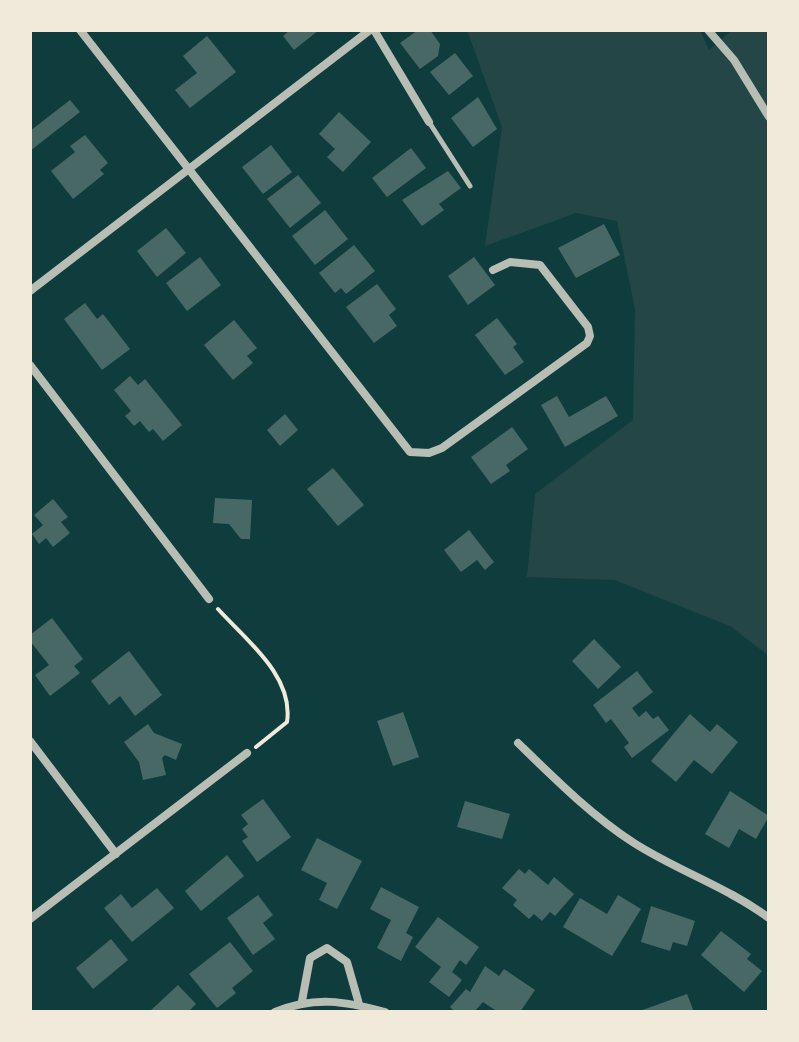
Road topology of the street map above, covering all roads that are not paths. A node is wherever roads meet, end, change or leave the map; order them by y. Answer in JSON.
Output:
{"nodes":[{"id":1,"x":80,"y":30,"type":"edge"},
{"id":2,"x":372,"y":30,"type":"edge"},
{"id":3,"x":708,"y":30,"type":"edge"},
{"id":4,"x":769,"y":117,"type":"edge"},
{"id":5,"x":429,"y":122,"type":"joint"},
{"id":6,"x":189,"y":170,"type":"junction"},
{"id":7,"x":470,"y":186,"type":"dead end"},
{"id":8,"x":493,"y":270,"type":"dead end"},
{"id":9,"x":30,"y":291,"type":"edge"},
{"id":10,"x":30,"y":365,"type":"edge"},
{"id":11,"x":209,"y":599,"type":"road end"},
{"id":12,"x":30,"y":741,"type":"edge"},
{"id":13,"x":518,"y":743,"type":"dead end"},
{"id":14,"x":247,"y":753,"type":"road end"},
{"id":15,"x":116,"y":854,"type":"junction"},
{"id":16,"x":769,"y":918,"type":"edge"},
{"id":17,"x":30,"y":919,"type":"edge"},
{"id":18,"x":302,"y":1001,"type":"junction"},
{"id":19,"x":359,"y":1004,"type":"junction"},
{"id":20,"x":275,"y":1012,"type":"edge"},
{"id":21,"x":385,"y":1012,"type":"edge"}],
"edges":[{"from":1,"to":6,"type":"street"},
{"from":2,"to":5,"type":"street"},
{"from":2,"to":6,"type":"street"},
{"from":3,"to":4,"type":"street"},
{"from":5,"to":7,"type":"lane"},
{"from":6,"to":8,"type":"street"},
{"from":6,"to":9,"type":"street"},
{"from":10,"to":11,"type":"street"},
{"from":12,"to":15,"type":"street"},
{"from":13,"to":16,"type":"street"},
{"from":14,"to":15,"type":"street"},
{"from":15,"to":17,"type":"street"},
{"from":18,"to":19,"type":"street"},
{"from":18,"to":19,"type":"street"},
{"from":18,"to":20,"type":"street"},
{"from":19,"to":21,"type":"street"}]}
